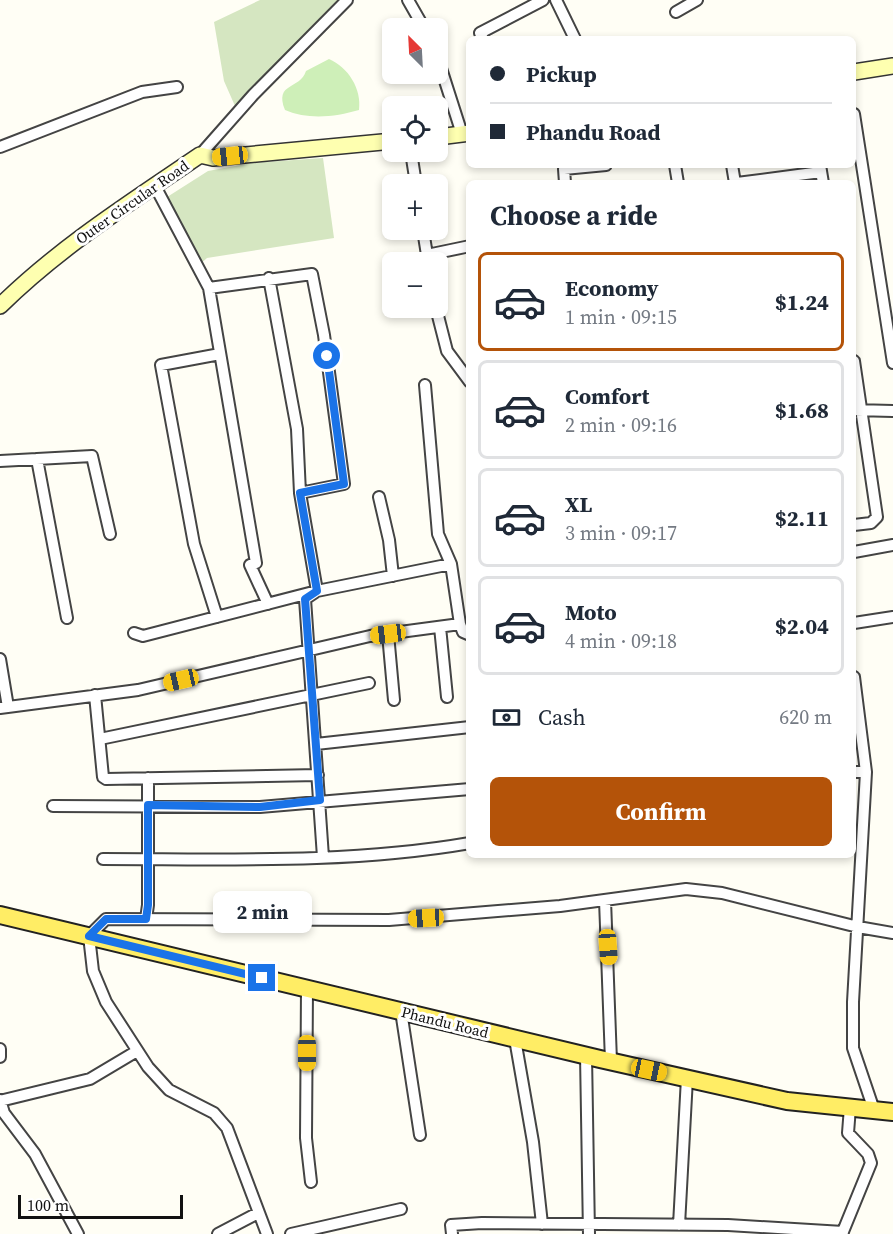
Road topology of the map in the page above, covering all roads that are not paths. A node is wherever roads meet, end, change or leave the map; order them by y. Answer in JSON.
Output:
{"nodes":[{"id":1,"x":347,"y":0,"type":"edge"},
{"id":2,"x":408,"y":0,"type":"edge"},
{"id":3,"x":543,"y":0,"type":"edge"},
{"id":4,"x":555,"y":0,"type":"edge"},
{"id":5,"x":697,"y":0,"type":"edge"},
{"id":6,"x":676,"y":12,"type":"dead end"},
{"id":7,"x":418,"y":18,"type":"edge"},
{"id":8,"x":482,"y":36,"type":"edge"},
{"id":9,"x":573,"y":36,"type":"edge"},
{"id":10,"x":893,"y":66,"type":"edge"},
{"id":11,"x":856,"y":72,"type":"edge"},
{"id":12,"x":447,"y":84,"type":"edge"},
{"id":13,"x":177,"y":87,"type":"dead end"},
{"id":14,"x":856,"y":127,"type":"edge"},
{"id":15,"x":466,"y":134,"type":"edge"},
{"id":16,"x":448,"y":136,"type":"edge"},
{"id":17,"x":382,"y":142,"type":"edge"},
{"id":18,"x":0,"y":147,"type":"edge"},
{"id":19,"x":200,"y":155,"type":"junction"},
{"id":20,"x":574,"y":168,"type":"edge"},
{"id":21,"x":822,"y":173,"type":"edge"},
{"id":22,"x":565,"y":180,"type":"edge"},
{"id":23,"x":762,"y":180,"type":"edge"},
{"id":24,"x":155,"y":186,"type":"junction"},
{"id":25,"x":466,"y":247,"type":"edge"},
{"id":26,"x":448,"y":253,"type":"edge"},
{"id":27,"x":269,"y":278,"type":"junction"},
{"id":28,"x":209,"y":288,"type":"junction"},
{"id":29,"x":0,"y":306,"type":"edge"},
{"id":30,"x":439,"y":318,"type":"edge"},
{"id":31,"x":220,"y":354,"type":"junction"},
{"id":32,"x":893,"y":363,"type":"edge"},
{"id":33,"x":466,"y":377,"type":"edge"},
{"id":34,"x":425,"y":385,"type":"dead end"},
{"id":35,"x":856,"y":386,"type":"edge"},
{"id":36,"x":858,"y":410,"type":"edge"},
{"id":37,"x":893,"y":411,"type":"edge"},
{"id":38,"x":1,"y":459,"type":"edge"},
{"id":39,"x":37,"y":459,"type":"junction"},
{"id":40,"x":300,"y":493,"type":"junction"},
{"id":41,"x":379,"y":497,"type":"dead end"},
{"id":42,"x":856,"y":525,"type":"edge"},
{"id":43,"x":110,"y":534,"type":"dead end"},
{"id":44,"x":893,"y":545,"type":"edge"},
{"id":45,"x":856,"y":552,"type":"edge"},
{"id":46,"x":451,"y":564,"type":"junction"},
{"id":47,"x":393,"y":576,"type":"junction"},
{"id":48,"x":317,"y":591,"type":"junction"},
{"id":49,"x":268,"y":604,"type":"junction"},
{"id":50,"x":217,"y":617,"type":"junction"},
{"id":51,"x":893,"y":617,"type":"edge"},
{"id":52,"x":68,"y":618,"type":"dead end"},
{"id":53,"x":856,"y":623,"type":"edge"},
{"id":54,"x":460,"y":624,"type":"junction"},
{"id":55,"x":440,"y":627,"type":"junction"},
{"id":56,"x":134,"y":633,"type":"dead end"},
{"id":57,"x":466,"y":633,"type":"edge"},
{"id":58,"x":388,"y":634,"type":"junction"},
{"id":59,"x":309,"y":649,"type":"junction"},
{"id":60,"x":0,"y":658,"type":"edge"},
{"id":61,"x":369,"y":683,"type":"dead end"},
{"id":62,"x":856,"y":692,"type":"edge"},
{"id":63,"x":95,"y":695,"type":"junction"},
{"id":64,"x":313,"y":695,"type":"junction"},
{"id":65,"x":447,"y":697,"type":"dead end"},
{"id":66,"x":394,"y":700,"type":"dead end"},
{"id":67,"x":4,"y":707,"type":"edge"},
{"id":68,"x":466,"y":727,"type":"edge"},
{"id":69,"x":100,"y":739,"type":"junction"},
{"id":70,"x":316,"y":744,"type":"junction"},
{"id":71,"x":856,"y":772,"type":"edge"},
{"id":72,"x":866,"y":772,"type":"junction"},
{"id":73,"x":318,"y":775,"type":"junction"},
{"id":74,"x":148,"y":778,"type":"junction"},
{"id":75,"x":466,"y":789,"type":"edge"},
{"id":76,"x":320,"y":800,"type":"junction"},
{"id":77,"x":148,"y":805,"type":"junction"},
{"id":78,"x":53,"y":806,"type":"dead end"},
{"id":79,"x":856,"y":818,"type":"edge"},
{"id":80,"x":866,"y":819,"type":"junction"},
{"id":81,"x":466,"y":844,"type":"edge"},
{"id":82,"x":323,"y":857,"type":"junction"},
{"id":83,"x":103,"y":859,"type":"dead end"},
{"id":84,"x":148,"y":859,"type":"junction"},
{"id":85,"x":605,"y":900,"type":"junction"},
{"id":86,"x":0,"y":915,"type":"edge"},
{"id":87,"x":146,"y":919,"type":"junction"},
{"id":88,"x":858,"y":927,"type":"junction"},
{"id":89,"x":893,"y":933,"type":"edge"},
{"id":90,"x":89,"y":936,"type":"junction"},
{"id":91,"x":307,"y":988,"type":"junction"},
{"id":92,"x":401,"y":1011,"type":"junction"},
{"id":93,"x":515,"y":1038,"type":"junction"},
{"id":94,"x":0,"y":1049,"type":"edge"},
{"id":95,"x":137,"y":1050,"type":"junction"},
{"id":96,"x":586,"y":1055,"type":"junction"},
{"id":97,"x":0,"y":1057,"type":"edge"},
{"id":98,"x":611,"y":1061,"type":"junction"},
{"id":99,"x":687,"y":1078,"type":"junction"},
{"id":100,"x":0,"y":1100,"type":"edge"},
{"id":101,"x":850,"y":1107,"type":"junction"},
{"id":102,"x":874,"y":1110,"type":"junction"},
{"id":103,"x":893,"y":1112,"type":"edge"},
{"id":104,"x":2,"y":1115,"type":"edge"},
{"id":105,"x":420,"y":1135,"type":"dead end"},
{"id":106,"x":311,"y":1182,"type":"dead end"},
{"id":107,"x":401,"y":1209,"type":"dead end"},
{"id":108,"x":258,"y":1213,"type":"junction"},
{"id":109,"x":542,"y":1224,"type":"junction"},
{"id":110,"x":679,"y":1225,"type":"junction"},
{"id":111,"x":589,"y":1229,"type":"edge"},
{"id":112,"x":843,"y":1233,"type":"edge"},
{"id":113,"x":78,"y":1234,"type":"edge"},
{"id":114,"x":218,"y":1234,"type":"edge"},
{"id":115,"x":267,"y":1234,"type":"edge"},
{"id":116,"x":291,"y":1234,"type":"edge"},
{"id":117,"x":452,"y":1234,"type":"edge"}],
"edges":[{"from":1,"to":19,"type":"street"},
{"from":2,"to":7,"type":"street"},
{"from":3,"to":8,"type":"street"},
{"from":4,"to":9,"type":"street"},
{"from":5,"to":6,"type":"street"},
{"from":10,"to":11,"type":"main road"},
{"from":12,"to":15,"type":"street"},
{"from":13,"to":18,"type":"street"},
{"from":14,"to":32,"type":"street"},
{"from":15,"to":16,"type":"main road"},
{"from":17,"to":19,"type":"main road","name":"Outer Circular Road"},
{"from":19,"to":24,"type":"main road","name":"Outer Circular Road"},
{"from":20,"to":22,"type":"street"},
{"from":21,"to":23,"type":"street"},
{"from":24,"to":28,"type":"street"},
{"from":24,"to":29,"type":"main road","name":"Outer Circular Road"},
{"from":25,"to":26,"type":"street"},
{"from":27,"to":28,"type":"street"},
{"from":27,"to":40,"type":"street"},
{"from":27,"to":40,"type":"street"},
{"from":28,"to":31,"type":"street"},
{"from":30,"to":33,"type":"street"},
{"from":31,"to":49,"type":"street"},
{"from":31,"to":50,"type":"street"},
{"from":34,"to":46,"type":"street"},
{"from":35,"to":36,"type":"street"},
{"from":36,"to":37,"type":"street"},
{"from":36,"to":42,"type":"street"},
{"from":38,"to":39,"type":"street"},
{"from":39,"to":43,"type":"street"},
{"from":39,"to":52,"type":"street"},
{"from":40,"to":48,"type":"street"},
{"from":41,"to":47,"type":"street"},
{"from":44,"to":45,"type":"street"},
{"from":46,"to":47,"type":"street"},
{"from":46,"to":54,"type":"street"},
{"from":47,"to":48,"type":"street"},
{"from":48,"to":49,"type":"street"},
{"from":48,"to":59,"type":"street"},
{"from":49,"to":50,"type":"street"},
{"from":50,"to":56,"type":"street"},
{"from":51,"to":53,"type":"street"},
{"from":54,"to":55,"type":"street"},
{"from":54,"to":57,"type":"street"},
{"from":55,"to":58,"type":"street"},
{"from":55,"to":65,"type":"street"},
{"from":58,"to":59,"type":"street"},
{"from":58,"to":66,"type":"street"},
{"from":59,"to":63,"type":"street"},
{"from":59,"to":64,"type":"street"},
{"from":60,"to":67,"type":"street"},
{"from":61,"to":64,"type":"street"},
{"from":62,"to":72,"type":"street"},
{"from":63,"to":67,"type":"street"},
{"from":63,"to":69,"type":"street"},
{"from":64,"to":69,"type":"street"},
{"from":64,"to":70,"type":"street"},
{"from":68,"to":70,"type":"street"},
{"from":69,"to":74,"type":"street"},
{"from":70,"to":73,"type":"street"},
{"from":71,"to":72,"type":"street"},
{"from":72,"to":80,"type":"street"},
{"from":73,"to":74,"type":"street"},
{"from":73,"to":76,"type":"street"},
{"from":74,"to":77,"type":"street"},
{"from":75,"to":76,"type":"street"},
{"from":76,"to":77,"type":"street"},
{"from":76,"to":82,"type":"street"},
{"from":77,"to":78,"type":"street"},
{"from":77,"to":84,"type":"street"},
{"from":79,"to":80,"type":"street"},
{"from":80,"to":88,"type":"street"},
{"from":81,"to":82,"type":"street"},
{"from":82,"to":84,"type":"street"},
{"from":83,"to":84,"type":"street"},
{"from":84,"to":87,"type":"street"},
{"from":85,"to":87,"type":"street"},
{"from":85,"to":88,"type":"street"},
{"from":85,"to":98,"type":"street"},
{"from":86,"to":90,"type":"main road","name":"Phandu Road"},
{"from":87,"to":90,"type":"street"},
{"from":88,"to":89,"type":"street"},
{"from":88,"to":102,"type":"street"},
{"from":90,"to":91,"type":"main road","name":"Phandu Road"},
{"from":90,"to":95,"type":"street"},
{"from":91,"to":92,"type":"main road","name":"Phandu Road"},
{"from":91,"to":106,"type":"street"},
{"from":92,"to":93,"type":"main road","name":"Phandu Road"},
{"from":92,"to":105,"type":"street"},
{"from":93,"to":96,"type":"main road","name":"Phandu Road"},
{"from":93,"to":109,"type":"street"},
{"from":94,"to":97,"type":"street"},
{"from":95,"to":100,"type":"street"},
{"from":95,"to":108,"type":"street"},
{"from":96,"to":98,"type":"main road","name":"Phandu Road"},
{"from":96,"to":111,"type":"street"},
{"from":98,"to":99,"type":"main road","name":"Phandu Road"},
{"from":99,"to":101,"type":"main road","name":"Phandu Road"},
{"from":99,"to":110,"type":"street"},
{"from":100,"to":104,"type":"street"},
{"from":101,"to":102,"type":"main road","name":"Phandu Road"},
{"from":101,"to":112,"type":"street"},
{"from":102,"to":103,"type":"main road","name":"Phandu Road"},
{"from":104,"to":113,"type":"street"},
{"from":107,"to":116,"type":"street"},
{"from":108,"to":114,"type":"street"},
{"from":108,"to":115,"type":"street"},
{"from":109,"to":111,"type":"street"},
{"from":109,"to":117,"type":"street"},
{"from":110,"to":111,"type":"street"},
{"from":110,"to":112,"type":"street"}]}
